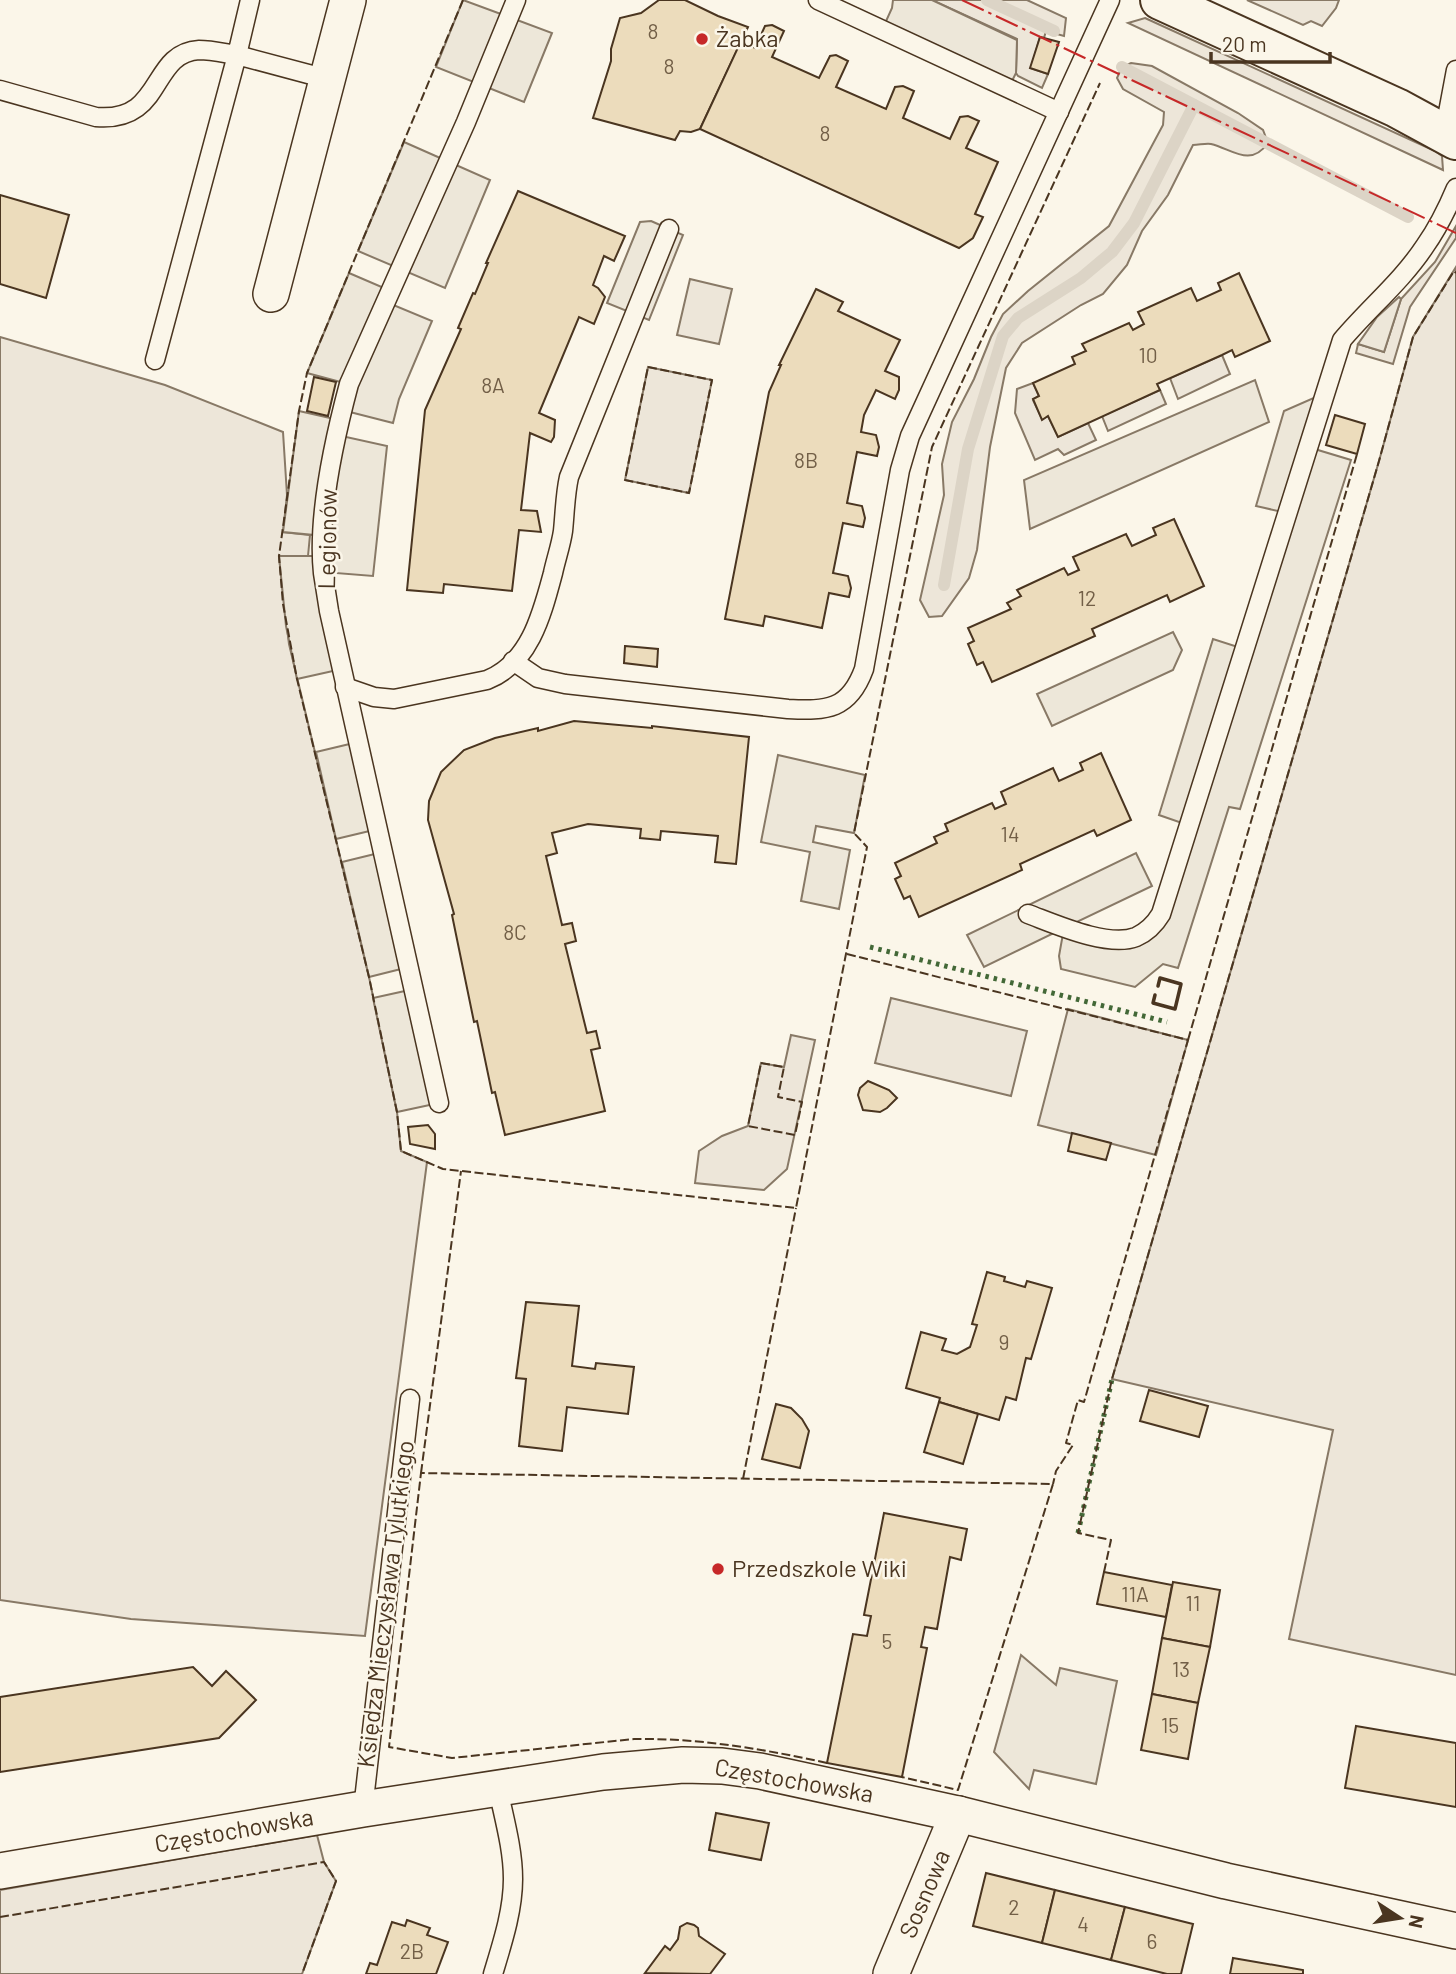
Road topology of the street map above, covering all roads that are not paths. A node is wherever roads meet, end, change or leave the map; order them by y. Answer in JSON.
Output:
{"nodes":[{"id":1,"x":250,"y":0,"type":"edge"},
{"id":2,"x":348,"y":0,"type":"edge"},
{"id":3,"x":516,"y":0,"type":"edge"},
{"id":4,"x":818,"y":0,"type":"edge"},
{"id":5,"x":1110,"y":0,"type":"edge"},
{"id":6,"x":1160,"y":0,"type":"edge"},
{"id":7,"x":237,"y":55,"type":"junction"},
{"id":8,"x":1456,"y":70,"type":"edge"},
{"id":9,"x":327,"y":79,"type":"junction"},
{"id":10,"x":0,"y":90,"type":"edge"},
{"id":11,"x":1059,"y":113,"type":"junction"},
{"id":12,"x":1451,"y":130,"type":"edge"},
{"id":13,"x":1456,"y":188,"type":"edge"},
{"id":14,"x":669,"y":229,"type":"dead end"},
{"id":15,"x":271,"y":295,"type":"dead end"},
{"id":16,"x":155,"y":360,"type":"dead end"},
{"id":17,"x":513,"y":661,"type":"junction"},
{"id":18,"x":345,"y":687,"type":"junction"},
{"id":19,"x":1028,"y":915,"type":"dead end"},
{"id":20,"x":439,"y":1103,"type":"dead end"},
{"id":21,"x":410,"y":1399,"type":"dead end"},
{"id":22,"x":498,"y":1789,"type":"junction"},
{"id":23,"x":363,"y":1809,"type":"junction"},
{"id":24,"x":958,"y":1814,"type":"junction"},
{"id":25,"x":0,"y":1871,"type":"edge"},
{"id":26,"x":1456,"y":1931,"type":"edge"},
{"id":27,"x":493,"y":1974,"type":"edge"},
{"id":28,"x":891,"y":1974,"type":"edge"}],
"edges":[{"from":1,"to":7,"type":"lane"},
{"from":2,"to":9,"type":"street"},
{"from":3,"to":18,"type":"lane","name":"Legionów"},
{"from":4,"to":11,"type":"lane"},
{"from":5,"to":11,"type":"lane"},
{"from":6,"to":12,"type":"street"},
{"from":7,"to":9,"type":"lane"},
{"from":7,"to":10,"type":"lane"},
{"from":7,"to":16,"type":"lane"},
{"from":8,"to":12,"type":"lane"},
{"from":9,"to":15,"type":"street"},
{"from":11,"to":17,"type":"lane"},
{"from":13,"to":19,"type":"lane"},
{"from":14,"to":17,"type":"lane"},
{"from":17,"to":18,"type":"lane"},
{"from":18,"to":20,"type":"lane","name":"Legionów"},
{"from":21,"to":23,"type":"lane","name":"Księdza Mieczysława Tylutkiego"},
{"from":22,"to":23,"type":"street","name":"Częstochowska"},
{"from":22,"to":24,"type":"street","name":"Częstochowska"},
{"from":22,"to":27,"type":"lane"},
{"from":23,"to":25,"type":"street","name":"Częstochowska"},
{"from":24,"to":26,"type":"street","name":"Częstochowska"},
{"from":24,"to":28,"type":"street","name":"Sosnowa"}]}
